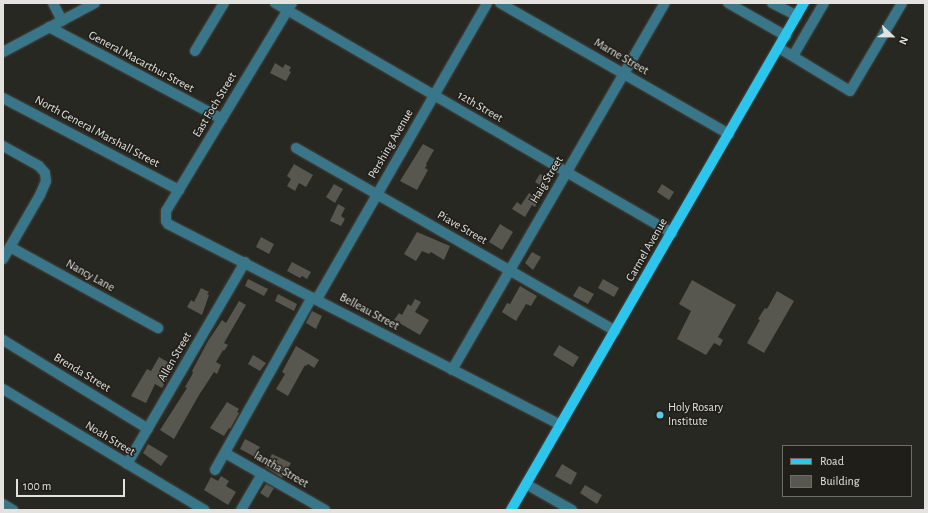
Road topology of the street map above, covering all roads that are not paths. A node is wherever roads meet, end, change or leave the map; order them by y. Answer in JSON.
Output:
{"nodes":[{"id":1,"x":53,"y":3,"type":"edge"},
{"id":2,"x":95,"y":3,"type":"edge"},
{"id":3,"x":224,"y":3,"type":"edge"},
{"id":4,"x":275,"y":3,"type":"edge"},
{"id":5,"x":487,"y":3,"type":"edge"},
{"id":6,"x":500,"y":3,"type":"edge"},
{"id":7,"x":665,"y":3,"type":"edge"},
{"id":8,"x":728,"y":3,"type":"edge"},
{"id":9,"x":772,"y":3,"type":"edge"},
{"id":10,"x":804,"y":3,"type":"edge"},
{"id":11,"x":824,"y":3,"type":"edge"},
{"id":12,"x":902,"y":3,"type":"edge"},
{"id":13,"x":289,"y":7,"type":"edge"},
{"id":14,"x":796,"y":16,"type":"junction"},
{"id":15,"x":62,"y":21,"type":"junction"},
{"id":16,"x":49,"y":28,"type":"junction"},
{"id":17,"x":786,"y":36,"type":"junction"},
{"id":18,"x":779,"y":48,"type":"junction"},
{"id":19,"x":195,"y":51,"type":"dead end"},
{"id":20,"x":3,"y":52,"type":"edge"},
{"id":21,"x":793,"y":56,"type":"junction"},
{"id":22,"x":624,"y":74,"type":"junction"},
{"id":23,"x":434,"y":95,"type":"junction"},
{"id":24,"x":3,"y":98,"type":"edge"},
{"id":25,"x":222,"y":119,"type":"junction"},
{"id":26,"x":728,"y":134,"type":"junction"},
{"id":27,"x":3,"y":146,"type":"edge"},
{"id":28,"x":296,"y":148,"type":"dead end"},
{"id":29,"x":567,"y":172,"type":"junction"},
{"id":30,"x":179,"y":190,"type":"junction"},
{"id":31,"x":377,"y":195,"type":"junction"},
{"id":32,"x":166,"y":221,"type":"joint"},
{"id":33,"x":672,"y":233,"type":"junction"},
{"id":34,"x":10,"y":247,"type":"junction"},
{"id":35,"x":3,"y":259,"type":"edge"},
{"id":36,"x":245,"y":262,"type":"junction"},
{"id":37,"x":509,"y":270,"type":"junction"},
{"id":38,"x":315,"y":298,"type":"junction"},
{"id":39,"x":158,"y":328,"type":"dead end"},
{"id":40,"x":614,"y":331,"type":"junction"},
{"id":41,"x":3,"y":340,"type":"edge"},
{"id":42,"x":452,"y":370,"type":"junction"},
{"id":43,"x":3,"y":389,"type":"edge"},
{"id":44,"x":560,"y":425,"type":"junction"},
{"id":45,"x":148,"y":428,"type":"junction"},
{"id":46,"x":225,"y":453,"type":"junction"},
{"id":47,"x":127,"y":464,"type":"junction"},
{"id":48,"x":215,"y":470,"type":"dead end"},
{"id":49,"x":262,"y":474,"type":"junction"},
{"id":50,"x":526,"y":484,"type":"junction"},
{"id":51,"x":3,"y":504,"type":"edge"},
{"id":52,"x":14,"y":510,"type":"edge"},
{"id":53,"x":204,"y":510,"type":"edge"},
{"id":54,"x":241,"y":510,"type":"edge"},
{"id":55,"x":325,"y":510,"type":"edge"},
{"id":56,"x":511,"y":510,"type":"edge"},
{"id":57,"x":572,"y":510,"type":"edge"}],
"edges":[{"from":1,"to":15,"type":"street"},
{"from":2,"to":15,"type":"street"},
{"from":3,"to":19,"type":"street"},
{"from":4,"to":13,"type":"street","name":"12th Street"},
{"from":5,"to":23,"type":"street","name":"Pershing Avenue"},
{"from":6,"to":22,"type":"street","name":"Marne Street"},
{"from":7,"to":22,"type":"street","name":"Haig Street"},
{"from":8,"to":17,"type":"street"},
{"from":9,"to":14,"type":"street"},
{"from":10,"to":14,"type":"main road","name":"Carmel Avenue"},
{"from":11,"to":21,"type":"street"},
{"from":12,"to":21,"type":"street"},
{"from":13,"to":23,"type":"street","name":"12th Street"},
{"from":13,"to":25,"type":"street","name":"East Foch Street"},
{"from":14,"to":17,"type":"main road","name":"Carmel Avenue"},
{"from":15,"to":16,"type":"street"},
{"from":16,"to":20,"type":"street"},
{"from":16,"to":25,"type":"street","name":"General Macarthur Street"},
{"from":17,"to":18,"type":"main road","name":"Carmel Avenue"},
{"from":18,"to":21,"type":"street"},
{"from":18,"to":26,"type":"main road","name":"Carmel Avenue"},
{"from":22,"to":26,"type":"street","name":"Marne Street"},
{"from":22,"to":29,"type":"street","name":"Haig Street"},
{"from":23,"to":29,"type":"street","name":"12th Street"},
{"from":23,"to":31,"type":"street","name":"Pershing Avenue"},
{"from":24,"to":30,"type":"street","name":"North General Marshall Street"},
{"from":25,"to":30,"type":"street","name":"East Foch Street"},
{"from":26,"to":33,"type":"main road","name":"Carmel Avenue"},
{"from":27,"to":34,"type":"street"},
{"from":28,"to":31,"type":"street","name":"Piave Street"},
{"from":29,"to":33,"type":"street","name":"12th Street"},
{"from":29,"to":37,"type":"street","name":"Haig Street"},
{"from":30,"to":32,"type":"street","name":"East Foch Street"},
{"from":31,"to":37,"type":"street","name":"Piave Street"},
{"from":31,"to":38,"type":"street","name":"Pershing Avenue"},
{"from":32,"to":36,"type":"street","name":"Belleau Street"},
{"from":33,"to":40,"type":"main road","name":"Carmel Avenue"},
{"from":34,"to":35,"type":"street"},
{"from":34,"to":39,"type":"street","name":"Nancy Lane"},
{"from":36,"to":38,"type":"street","name":"Belleau Street"},
{"from":36,"to":45,"type":"street","name":"Allen Street"},
{"from":37,"to":40,"type":"street","name":"Piave Street"},
{"from":37,"to":42,"type":"street","name":"Haig Street"},
{"from":38,"to":42,"type":"street","name":"Belleau Street"},
{"from":38,"to":46,"type":"street","name":"Pershing Avenue"},
{"from":40,"to":44,"type":"main road","name":"Carmel Avenue"},
{"from":41,"to":45,"type":"street","name":"Brenda Street"},
{"from":42,"to":44,"type":"street","name":"Belleau Street"},
{"from":43,"to":47,"type":"street","name":"Noah Street"},
{"from":44,"to":50,"type":"main road","name":"Carmel Avenue"},
{"from":45,"to":47,"type":"street","name":"Allen Street"},
{"from":46,"to":48,"type":"street","name":"Pershing Avenue"},
{"from":46,"to":49,"type":"street","name":"Iantha Street"},
{"from":47,"to":53,"type":"street","name":"Noah Street"},
{"from":49,"to":54,"type":"street"},
{"from":49,"to":55,"type":"street","name":"Iantha Street"},
{"from":50,"to":56,"type":"main road","name":"Carmel Avenue"},
{"from":50,"to":57,"type":"street"},
{"from":51,"to":52,"type":"street"}]}
